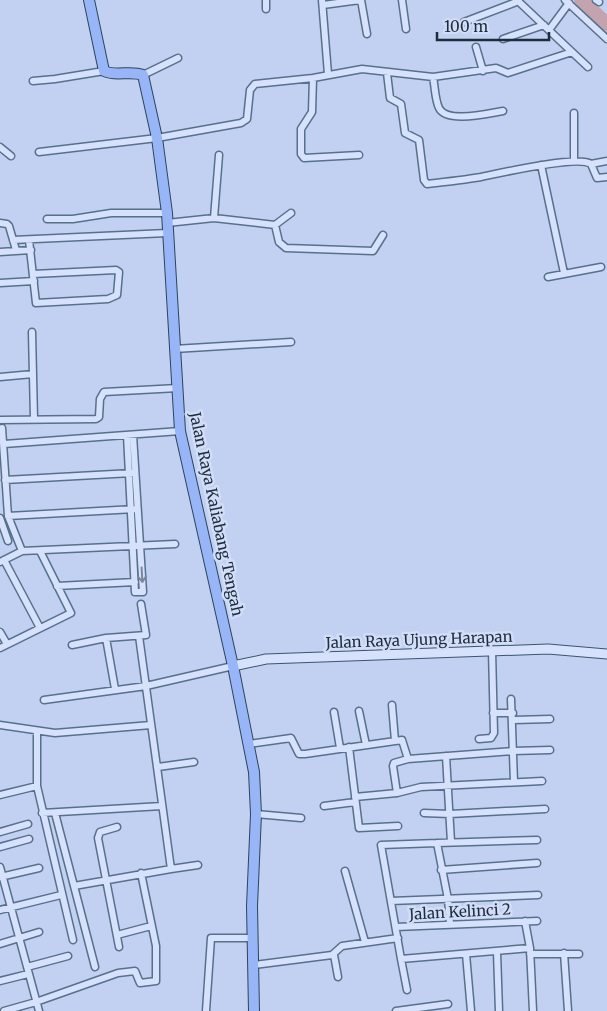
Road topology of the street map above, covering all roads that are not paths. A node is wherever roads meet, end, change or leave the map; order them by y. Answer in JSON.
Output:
{"nodes":[{"id":1,"x":89,"y":0,"type":"edge"},
{"id":2,"x":266,"y":0,"type":"edge"},
{"id":3,"x":361,"y":0,"type":"edge"},
{"id":4,"x":402,"y":0,"type":"edge"},
{"id":5,"x":518,"y":0,"type":"edge"},
{"id":6,"x":567,"y":2,"type":"edge"},
{"id":7,"x":322,"y":3,"type":"edge"},
{"id":8,"x":266,"y":9,"type":"dead end"},
{"id":9,"x":464,"y":22,"type":"dead end"},
{"id":10,"x":546,"y":27,"type":"junction"},
{"id":11,"x":406,"y":29,"type":"dead end"},
{"id":12,"x":367,"y":34,"type":"dead end"},
{"id":13,"x":503,"y":39,"type":"dead end"},
{"id":14,"x":607,"y":39,"type":"edge"},
{"id":15,"x":476,"y":47,"type":"dead end"},
{"id":16,"x":572,"y":52,"type":"junction"},
{"id":17,"x":178,"y":58,"type":"dead end"},
{"id":18,"x":588,"y":67,"type":"dead end"},
{"id":19,"x":104,"y":71,"type":"junction"},
{"id":20,"x":483,"y":71,"type":"junction"},
{"id":21,"x":386,"y":73,"type":"junction"},
{"id":22,"x":328,"y":74,"type":"junction"},
{"id":23,"x":143,"y":75,"type":"junction"},
{"id":24,"x":433,"y":77,"type":"junction"},
{"id":25,"x":313,"y":78,"type":"junction"},
{"id":26,"x":32,"y":81,"type":"dead end"},
{"id":27,"x":503,"y":111,"type":"dead end"},
{"id":28,"x":574,"y":113,"type":"dead end"},
{"id":29,"x":157,"y":138,"type":"junction"},
{"id":30,"x":0,"y":147,"type":"edge"},
{"id":31,"x":39,"y":152,"type":"dead end"},
{"id":32,"x":219,"y":155,"type":"dead end"},
{"id":33,"x":359,"y":155,"type":"dead end"},
{"id":34,"x":11,"y":156,"type":"dead end"},
{"id":35,"x":574,"y":161,"type":"junction"},
{"id":36,"x":607,"y":161,"type":"edge"},
{"id":37,"x":591,"y":164,"type":"junction"},
{"id":38,"x":541,"y":165,"type":"junction"},
{"id":39,"x":607,"y":177,"type":"edge"},
{"id":40,"x":291,"y":213,"type":"dead end"},
{"id":41,"x":214,"y":218,"type":"junction"},
{"id":42,"x":48,"y":219,"type":"dead end"},
{"id":43,"x":0,"y":223,"type":"edge"},
{"id":44,"x":167,"y":223,"type":"junction"},
{"id":45,"x":275,"y":225,"type":"junction"},
{"id":46,"x":383,"y":235,"type":"dead end"},
{"id":47,"x":13,"y":240,"type":"junction"},
{"id":48,"x":29,"y":240,"type":"junction"},
{"id":49,"x":16,"y":250,"type":"junction"},
{"id":50,"x":31,"y":250,"type":"junction"},
{"id":51,"x":0,"y":252,"type":"edge"},
{"id":52,"x":601,"y":267,"type":"dead end"},
{"id":53,"x":564,"y":273,"type":"junction"},
{"id":54,"x":34,"y":274,"type":"junction"},
{"id":55,"x":548,"y":277,"type":"dead end"},
{"id":56,"x":34,"y":282,"type":"junction"},
{"id":57,"x":0,"y":283,"type":"edge"},
{"id":58,"x":32,"y":332,"type":"dead end"},
{"id":59,"x":291,"y":342,"type":"dead end"},
{"id":60,"x":174,"y":349,"type":"junction"},
{"id":61,"x":33,"y":374,"type":"junction"},
{"id":62,"x":0,"y":376,"type":"edge"},
{"id":63,"x":178,"y":388,"type":"junction"},
{"id":64,"x":34,"y":419,"type":"junction"},
{"id":65,"x":0,"y":420,"type":"edge"},
{"id":66,"x":2,"y":428,"type":"dead end"},
{"id":67,"x":180,"y":431,"type":"junction"},
{"id":68,"x":130,"y":435,"type":"junction"},
{"id":69,"x":4,"y":444,"type":"junction"},
{"id":70,"x":133,"y":473,"type":"junction"},
{"id":71,"x":6,"y":480,"type":"junction"},
{"id":72,"x":136,"y":509,"type":"junction"},
{"id":73,"x":8,"y":516,"type":"junction"},
{"id":74,"x":0,"y":518,"type":"edge"},
{"id":75,"x":8,"y":542,"type":"dead end"},
{"id":76,"x":175,"y":544,"type":"dead end"},
{"id":77,"x":137,"y":545,"type":"junction"},
{"id":78,"x":40,"y":550,"type":"junction"},
{"id":79,"x":22,"y":552,"type":"junction"},
{"id":80,"x":2,"y":561,"type":"edge"},
{"id":81,"x":135,"y":582,"type":"junction"},
{"id":82,"x":57,"y":586,"type":"junction"},
{"id":83,"x":141,"y":604,"type":"dead end"},
{"id":84,"x":40,"y":628,"type":"junction"},
{"id":85,"x":0,"y":632,"type":"edge"},
{"id":86,"x":139,"y":636,"type":"junction"},
{"id":87,"x":106,"y":638,"type":"junction"},
{"id":88,"x":72,"y":645,"type":"dead end"},
{"id":89,"x":3,"y":646,"type":"edge"},
{"id":90,"x":492,"y":650,"type":"junction"},
{"id":91,"x":607,"y":654,"type":"edge"},
{"id":92,"x":233,"y":666,"type":"junction"},
{"id":93,"x":146,"y":686,"type":"junction"},
{"id":94,"x":115,"y":688,"type":"junction"},
{"id":95,"x":511,"y":699,"type":"dead end"},
{"id":96,"x":44,"y":700,"type":"dead end"},
{"id":97,"x":392,"y":705,"type":"dead end"},
{"id":98,"x":359,"y":711,"type":"dead end"},
{"id":99,"x":334,"y":712,"type":"dead end"},
{"id":100,"x":493,"y":713,"type":"junction"},
{"id":101,"x":513,"y":717,"type":"junction"},
{"id":102,"x":550,"y":719,"type":"dead end"},
{"id":103,"x":151,"y":724,"type":"junction"},
{"id":104,"x":0,"y":725,"type":"edge"},
{"id":105,"x":37,"y":731,"type":"junction"},
{"id":106,"x":479,"y":739,"type":"dead end"},
{"id":107,"x":395,"y":741,"type":"junction"},
{"id":108,"x":249,"y":744,"type":"junction"},
{"id":109,"x":366,"y":745,"type":"junction"},
{"id":110,"x":349,"y":747,"type":"junction"},
{"id":111,"x":340,"y":748,"type":"junction"},
{"id":112,"x":550,"y":750,"type":"dead end"},
{"id":113,"x":513,"y":751,"type":"junction"},
{"id":114,"x":446,"y":756,"type":"junction"},
{"id":115,"x":408,"y":759,"type":"junction"},
{"id":116,"x":194,"y":762,"type":"dead end"},
{"id":117,"x":158,"y":767,"type":"junction"},
{"id":118,"x":542,"y":781,"type":"dead end"},
{"id":119,"x":514,"y":782,"type":"junction"},
{"id":120,"x":37,"y":786,"type":"junction"},
{"id":121,"x":448,"y":787,"type":"junction"},
{"id":122,"x":397,"y":793,"type":"junction"},
{"id":123,"x":0,"y":795,"type":"edge"},
{"id":124,"x":355,"y":800,"type":"junction"},
{"id":125,"x":162,"y":806,"type":"junction"},
{"id":126,"x":324,"y":806,"type":"dead end"},
{"id":127,"x":545,"y":809,"type":"dead end"},
{"id":128,"x":42,"y":813,"type":"junction"},
{"id":129,"x":56,"y":813,"type":"junction"},
{"id":130,"x":424,"y":813,"type":"dead end"},
{"id":131,"x":256,"y":814,"type":"junction"},
{"id":132,"x":450,"y":814,"type":"junction"},
{"id":133,"x":301,"y":818,"type":"dead end"},
{"id":134,"x":28,"y":824,"type":"dead end"},
{"id":135,"x":398,"y":826,"type":"dead end"},
{"id":136,"x":117,"y":827,"type":"dead end"},
{"id":137,"x":0,"y":832,"type":"edge"},
{"id":138,"x":29,"y":839,"type":"dead end"},
{"id":139,"x":537,"y":840,"type":"dead end"},
{"id":140,"x":450,"y":842,"type":"junction"},
{"id":141,"x":437,"y":843,"type":"junction"},
{"id":142,"x":0,"y":847,"type":"edge"},
{"id":143,"x":537,"y":862,"type":"dead end"},
{"id":144,"x":198,"y":865,"type":"dead end"},
{"id":145,"x":0,"y":867,"type":"edge"},
{"id":146,"x":39,"y":868,"type":"dead end"},
{"id":147,"x":171,"y":868,"type":"junction"},
{"id":148,"x":441,"y":870,"type":"junction"},
{"id":149,"x":346,"y":872,"type":"dead end"},
{"id":150,"x":141,"y":873,"type":"junction"},
{"id":151,"x":1,"y":877,"type":"edge"},
{"id":152,"x":106,"y":879,"type":"junction"},
{"id":153,"x":74,"y":886,"type":"junction"},
{"id":154,"x":61,"y":895,"type":"junction"},
{"id":155,"x":538,"y":895,"type":"dead end"},
{"id":156,"x":448,"y":899,"type":"junction"},
{"id":157,"x":391,"y":901,"type":"junction"},
{"id":158,"x":12,"y":907,"type":"junction"},
{"id":159,"x":0,"y":910,"type":"edge"},
{"id":160,"x":525,"y":921,"type":"junction"},
{"id":161,"x":537,"y":921,"type":"dead end"},
{"id":162,"x":450,"y":924,"type":"junction"},
{"id":163,"x":151,"y":926,"type":"junction"},
{"id":164,"x":396,"y":927,"type":"junction"},
{"id":165,"x":39,"y":932,"type":"dead end"},
{"id":166,"x":117,"y":935,"type":"junction"},
{"id":167,"x":253,"y":938,"type":"junction"},
{"id":168,"x":398,"y":938,"type":"junction"},
{"id":169,"x":20,"y":940,"type":"junction"},
{"id":170,"x":73,"y":940,"type":"dead end"},
{"id":171,"x":365,"y":942,"type":"junction"},
{"id":172,"x":0,"y":944,"type":"edge"},
{"id":173,"x":119,"y":947,"type":"dead end"},
{"id":174,"x":530,"y":951,"type":"junction"},
{"id":175,"x":497,"y":952,"type":"junction"},
{"id":176,"x":564,"y":953,"type":"junction"},
{"id":177,"x":466,"y":954,"type":"junction"},
{"id":178,"x":579,"y":954,"type":"dead end"},
{"id":179,"x":334,"y":955,"type":"junction"},
{"id":180,"x":68,"y":956,"type":"dead end"},
{"id":181,"x":402,"y":960,"type":"junction"},
{"id":182,"x":254,"y":965,"type":"junction"},
{"id":183,"x":27,"y":967,"type":"junction"},
{"id":184,"x":95,"y":967,"type":"dead end"},
{"id":185,"x":28,"y":974,"type":"junction"},
{"id":186,"x":338,"y":977,"type":"dead end"},
{"id":187,"x":0,"y":981,"type":"edge"},
{"id":188,"x":407,"y":990,"type":"dead end"},
{"id":189,"x":36,"y":1002,"type":"junction"},
{"id":190,"x":448,"y":1004,"type":"dead end"},
{"id":191,"x":4,"y":1011,"type":"edge"},
{"id":192,"x":39,"y":1011,"type":"edge"},
{"id":193,"x":206,"y":1011,"type":"edge"},
{"id":194,"x":254,"y":1011,"type":"edge"},
{"id":195,"x":396,"y":1011,"type":"edge"},
{"id":196,"x":471,"y":1011,"type":"edge"},
{"id":197,"x":499,"y":1011,"type":"edge"},
{"id":198,"x":533,"y":1011,"type":"edge"},
{"id":199,"x":568,"y":1011,"type":"edge"}],
"edges":[{"from":1,"to":19,"type":"main road"},
{"from":2,"to":8,"type":"street"},
{"from":3,"to":7,"type":"street"},
{"from":3,"to":12,"type":"street"},
{"from":4,"to":11,"type":"street"},
{"from":5,"to":9,"type":"street"},
{"from":5,"to":10,"type":"street"},
{"from":6,"to":10,"type":"street"},
{"from":6,"to":14,"type":"street"},
{"from":7,"to":22,"type":"street"},
{"from":10,"to":13,"type":"street"},
{"from":10,"to":16,"type":"street"},
{"from":15,"to":20,"type":"street"},
{"from":16,"to":18,"type":"street"},
{"from":16,"to":20,"type":"street"},
{"from":17,"to":23,"type":"street"},
{"from":19,"to":23,"type":"main road"},
{"from":19,"to":26,"type":"street"},
{"from":20,"to":24,"type":"street"},
{"from":21,"to":22,"type":"street"},
{"from":21,"to":24,"type":"street"},
{"from":21,"to":38,"type":"street"},
{"from":22,"to":25,"type":"street"},
{"from":23,"to":29,"type":"main road","name":"Jalan Raya Kaliabang Tengah"},
{"from":24,"to":27,"type":"street"},
{"from":25,"to":29,"type":"street"},
{"from":25,"to":33,"type":"street"},
{"from":28,"to":35,"type":"street"},
{"from":29,"to":31,"type":"street"},
{"from":29,"to":44,"type":"main road","name":"Jalan Raya Kaliabang Tengah"},
{"from":30,"to":34,"type":"street"},
{"from":32,"to":41,"type":"street"},
{"from":35,"to":37,"type":"street"},
{"from":35,"to":38,"type":"street"},
{"from":36,"to":37,"type":"street"},
{"from":37,"to":39,"type":"street"},
{"from":38,"to":53,"type":"street"},
{"from":40,"to":45,"type":"street"},
{"from":41,"to":44,"type":"street"},
{"from":41,"to":45,"type":"street"},
{"from":42,"to":44,"type":"street"},
{"from":43,"to":47,"type":"street"},
{"from":44,"to":48,"type":"street"},
{"from":44,"to":60,"type":"main road","name":"Jalan Raya Kaliabang Tengah"},
{"from":45,"to":46,"type":"street"},
{"from":47,"to":48,"type":"street"},
{"from":47,"to":49,"type":"street"},
{"from":48,"to":50,"type":"street"},
{"from":49,"to":50,"type":"street"},
{"from":49,"to":51,"type":"street"},
{"from":50,"to":54,"type":"street"},
{"from":52,"to":53,"type":"street"},
{"from":53,"to":55,"type":"street"},
{"from":54,"to":56,"type":"street"},
{"from":54,"to":56,"type":"street"},
{"from":56,"to":57,"type":"street"},
{"from":58,"to":61,"type":"street"},
{"from":59,"to":60,"type":"street"},
{"from":60,"to":63,"type":"main road","name":"Jalan Raya Kaliabang Tengah"},
{"from":61,"to":62,"type":"street"},
{"from":61,"to":64,"type":"street"},
{"from":63,"to":64,"type":"street"},
{"from":63,"to":67,"type":"main road","name":"Jalan Raya Kaliabang Tengah"},
{"from":64,"to":65,"type":"street"},
{"from":66,"to":69,"type":"street"},
{"from":67,"to":68,"type":"street"},
{"from":67,"to":92,"type":"main road","name":"Jalan Raya Kaliabang Tengah"},
{"from":68,"to":69,"type":"street"},
{"from":68,"to":70,"type":"street"},
{"from":69,"to":71,"type":"street"},
{"from":70,"to":71,"type":"street"},
{"from":70,"to":72,"type":"street"},
{"from":71,"to":73,"type":"street"},
{"from":72,"to":73,"type":"street"},
{"from":72,"to":77,"type":"street"},
{"from":73,"to":79,"type":"street"},
{"from":74,"to":75,"type":"street"},
{"from":76,"to":77,"type":"street"},
{"from":77,"to":78,"type":"street"},
{"from":77,"to":81,"type":"street"},
{"from":77,"to":81,"type":"street","one_way":true},
{"from":78,"to":79,"type":"street"},
{"from":78,"to":82,"type":"street"},
{"from":79,"to":80,"type":"street"},
{"from":80,"to":84,"type":"street"},
{"from":81,"to":82,"type":"street"},
{"from":82,"to":84,"type":"street"},
{"from":83,"to":86,"type":"street"},
{"from":84,"to":89,"type":"street"},
{"from":85,"to":89,"type":"street"},
{"from":86,"to":87,"type":"street"},
{"from":86,"to":93,"type":"street"},
{"from":87,"to":88,"type":"street"},
{"from":87,"to":94,"type":"street"},
{"from":90,"to":91,"type":"street","name":"Jalan Raya Ujung Harapan"},
{"from":90,"to":92,"type":"street","name":"Jalan Raya Ujung Harapan"},
{"from":90,"to":100,"type":"street"},
{"from":92,"to":93,"type":"street"},
{"from":92,"to":108,"type":"main road","name":"Jalan Raya Kaliabang Tengah"},
{"from":93,"to":94,"type":"street"},
{"from":93,"to":103,"type":"street"},
{"from":94,"to":96,"type":"street"},
{"from":95,"to":101,"type":"street"},
{"from":97,"to":107,"type":"street"},
{"from":98,"to":109,"type":"street"},
{"from":99,"to":111,"type":"street"},
{"from":100,"to":101,"type":"street"},
{"from":100,"to":106,"type":"street"},
{"from":101,"to":102,"type":"street"},
{"from":101,"to":113,"type":"street"},
{"from":103,"to":105,"type":"street"},
{"from":103,"to":117,"type":"street"},
{"from":104,"to":105,"type":"street"},
{"from":105,"to":120,"type":"street"},
{"from":107,"to":109,"type":"street"},
{"from":107,"to":115,"type":"street"},
{"from":108,"to":111,"type":"street"},
{"from":108,"to":131,"type":"main road","name":"Jalan Raya Kaliabang Tengah"},
{"from":109,"to":110,"type":"street"},
{"from":110,"to":111,"type":"street"},
{"from":110,"to":124,"type":"street"},
{"from":112,"to":113,"type":"street"},
{"from":113,"to":114,"type":"street"},
{"from":113,"to":119,"type":"street"},
{"from":114,"to":115,"type":"street"},
{"from":114,"to":121,"type":"street"},
{"from":115,"to":122,"type":"street"},
{"from":116,"to":117,"type":"street"},
{"from":117,"to":125,"type":"street"},
{"from":118,"to":119,"type":"street"},
{"from":119,"to":121,"type":"street"},
{"from":120,"to":123,"type":"street"},
{"from":120,"to":128,"type":"street"},
{"from":121,"to":122,"type":"street"},
{"from":121,"to":132,"type":"street"},
{"from":122,"to":124,"type":"street"},
{"from":124,"to":126,"type":"street"},
{"from":124,"to":135,"type":"street"},
{"from":125,"to":129,"type":"street"},
{"from":125,"to":147,"type":"street"},
{"from":127,"to":132,"type":"street"},
{"from":128,"to":129,"type":"street"},
{"from":128,"to":154,"type":"street"},
{"from":129,"to":153,"type":"street"},
{"from":130,"to":132,"type":"street"},
{"from":131,"to":133,"type":"street"},
{"from":131,"to":167,"type":"main road","name":"Jalan Raya Kaliabang Tengah"},
{"from":132,"to":140,"type":"street"},
{"from":134,"to":137,"type":"street"},
{"from":136,"to":152,"type":"street"},
{"from":138,"to":142,"type":"street"},
{"from":139,"to":140,"type":"street"},
{"from":140,"to":141,"type":"street"},
{"from":141,"to":148,"type":"street"},
{"from":141,"to":157,"type":"street"},
{"from":143,"to":148,"type":"street"},
{"from":144,"to":147,"type":"street"},
{"from":145,"to":151,"type":"street"},
{"from":146,"to":151,"type":"street"},
{"from":147,"to":150,"type":"street"},
{"from":148,"to":156,"type":"street"},
{"from":149,"to":171,"type":"street"},
{"from":150,"to":152,"type":"street"},
{"from":150,"to":163,"type":"street"},
{"from":151,"to":158,"type":"street"},
{"from":152,"to":153,"type":"street"},
{"from":152,"to":166,"type":"street"},
{"from":153,"to":184,"type":"street"},
{"from":154,"to":158,"type":"street"},
{"from":154,"to":170,"type":"street"},
{"from":155,"to":156,"type":"street"},
{"from":156,"to":157,"type":"street"},
{"from":156,"to":162,"type":"street"},
{"from":157,"to":164,"type":"street"},
{"from":158,"to":159,"type":"street"},
{"from":158,"to":169,"type":"street"},
{"from":160,"to":161,"type":"street","name":"Jalan Kelinci 2"},
{"from":160,"to":162,"type":"street","name":"Jalan Kelinci 2"},
{"from":160,"to":174,"type":"street","name":"Jalan Kelinci 2"},
{"from":162,"to":164,"type":"street","name":"Jalan Kelinci 2"},
{"from":163,"to":166,"type":"street"},
{"from":163,"to":189,"type":"street"},
{"from":164,"to":168,"type":"street"},
{"from":165,"to":169,"type":"street"},
{"from":166,"to":173,"type":"street"},
{"from":167,"to":182,"type":"main road","name":"Jalan Raya Kaliabang Tengah"},
{"from":167,"to":193,"type":"street"},
{"from":168,"to":171,"type":"street","name":"Jalan Kelinci 2"},
{"from":168,"to":181,"type":"street"},
{"from":169,"to":172,"type":"street"},
{"from":169,"to":183,"type":"street"},
{"from":171,"to":179,"type":"street","name":"Jalan Kelinci 2"},
{"from":174,"to":175,"type":"street"},
{"from":174,"to":176,"type":"street"},
{"from":174,"to":198,"type":"street","name":"Jalan Kelinci 2"},
{"from":175,"to":177,"type":"street"},
{"from":175,"to":197,"type":"street"},
{"from":176,"to":178,"type":"street"},
{"from":176,"to":199,"type":"street"},
{"from":177,"to":181,"type":"street"},
{"from":177,"to":196,"type":"street"},
{"from":179,"to":182,"type":"street","name":"Jalan Kelinci 2"},
{"from":179,"to":186,"type":"street"},
{"from":180,"to":183,"type":"street"},
{"from":181,"to":188,"type":"street"},
{"from":182,"to":194,"type":"main road","name":"Jalan Raya Kaliabang Tengah"},
{"from":183,"to":185,"type":"street"},
{"from":185,"to":187,"type":"street"},
{"from":185,"to":189,"type":"street"},
{"from":189,"to":191,"type":"street"},
{"from":189,"to":192,"type":"street"},
{"from":190,"to":195,"type":"street"}]}
